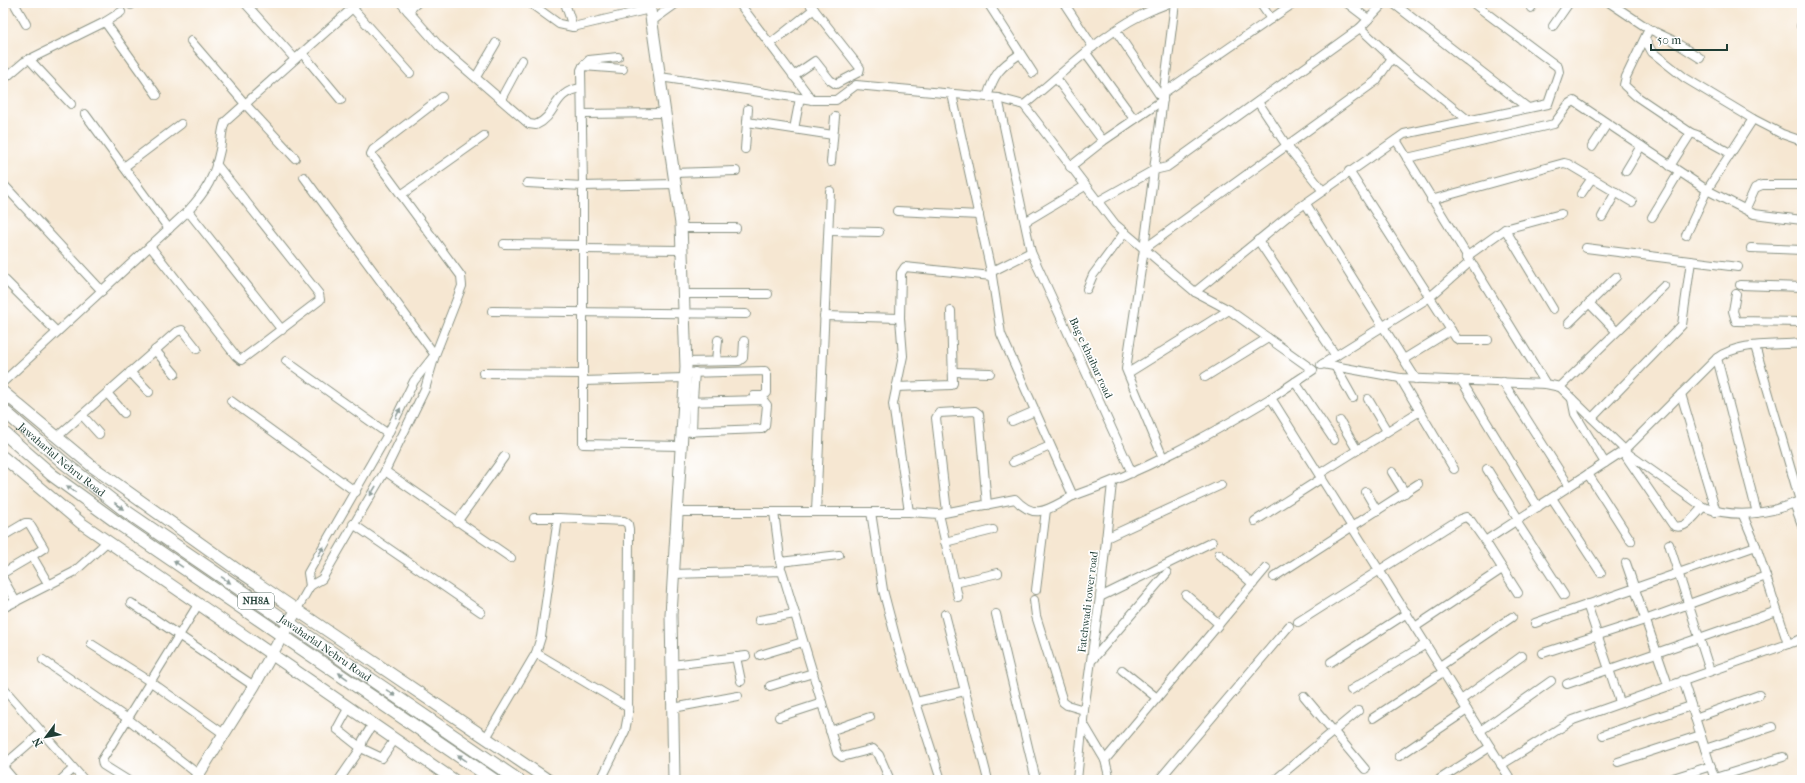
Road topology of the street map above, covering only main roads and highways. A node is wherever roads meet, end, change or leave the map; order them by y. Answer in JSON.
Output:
{"nodes":[{"id":1,"x":3,"y":410,"type":"edge"},
{"id":2,"x":3,"y":432,"type":"edge"},
{"id":3,"x":494,"y":780,"type":"edge"},
{"id":4,"x":518,"y":780,"type":"edge"}],
"edges":[{"from":1,"to":4,"type":"main road","name":"Jawaharlal Nehru Road","number":"NH8A","one_way":true},
{"from":3,"to":2,"type":"main road","name":"Jawaharlal Nehru Road","number":"NH8A","one_way":true}]}
